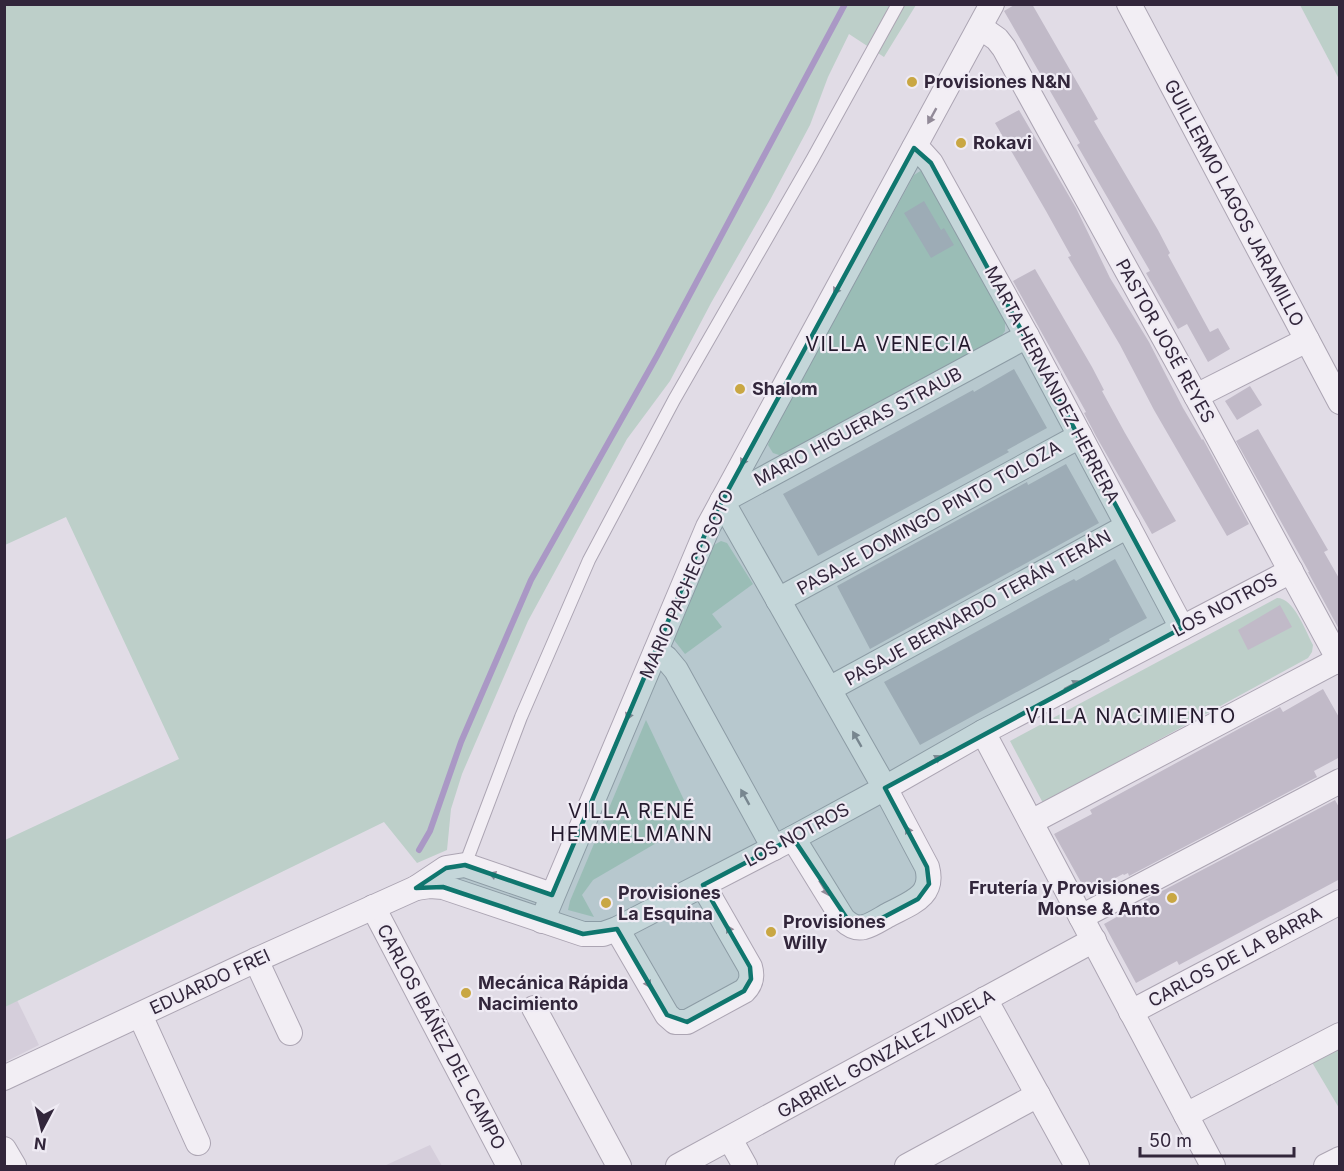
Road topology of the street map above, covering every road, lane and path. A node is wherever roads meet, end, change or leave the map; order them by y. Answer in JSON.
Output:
{"nodes":[{"id":1,"x":898,"y":4,"type":"edge"},
{"id":2,"x":992,"y":4,"type":"edge"},
{"id":3,"x":1129,"y":4,"type":"edge"},
{"id":4,"x":980,"y":27,"type":"junction"},
{"id":5,"x":914,"y":148,"type":"junction"},
{"id":6,"x":1027,"y":336,"type":"junction"},
{"id":7,"x":1307,"y":340,"type":"junction"},
{"id":8,"x":1196,"y":396,"type":"junction"},
{"id":9,"x":1340,"y":402,"type":"edge"},
{"id":10,"x":1080,"y":436,"type":"junction"},
{"id":11,"x":722,"y":501,"type":"junction"},
{"id":12,"x":1128,"y":526,"type":"junction"},
{"id":13,"x":1291,"y":571,"type":"junction"},
{"id":14,"x":778,"y":600,"type":"junction"},
{"id":15,"x":1182,"y":628,"type":"junction"},
{"id":16,"x":656,"y":651,"type":"junction"},
{"id":17,"x":1339,"y":661,"type":"edge"},
{"id":18,"x":829,"y":689,"type":"junction"},
{"id":19,"x":983,"y":732,"type":"junction"},
{"id":20,"x":1340,"y":781,"type":"edge"},
{"id":21,"x":885,"y":788,"type":"junction"},
{"id":22,"x":1031,"y":822,"type":"junction"},
{"id":23,"x":783,"y":843,"type":"junction"},
{"id":24,"x":465,"y":865,"type":"junction"},
{"id":25,"x":703,"y":885,"type":"junction"},
{"id":26,"x":416,"y":888,"type":"junction"},
{"id":27,"x":552,"y":895,"type":"junction"},
{"id":28,"x":1340,"y":902,"type":"edge"},
{"id":29,"x":373,"y":907,"type":"junction"},
{"id":30,"x":1081,"y":917,"type":"junction"},
{"id":31,"x":542,"y":921,"type":"junction"},
{"id":32,"x":617,"y":929,"type":"junction"},
{"id":33,"x":1094,"y":940,"type":"junction"},
{"id":34,"x":256,"y":960,"type":"junction"},
{"id":35,"x":985,"y":999,"type":"junction"},
{"id":36,"x":534,"y":1008,"type":"dead end"},
{"id":37,"x":1131,"y":1012,"type":"junction"},
{"id":38,"x":140,"y":1015,"type":"junction"},
{"id":39,"x":290,"y":1033,"type":"dead end"},
{"id":40,"x":1340,"y":1035,"type":"edge"},
{"id":41,"x":4,"y":1078,"type":"edge"},
{"id":42,"x":1038,"y":1095,"type":"junction"},
{"id":43,"x":1186,"y":1115,"type":"junction"},
{"id":44,"x":730,"y":1139,"type":"junction"},
{"id":45,"x":198,"y":1143,"type":"dead end"},
{"id":46,"x":4,"y":1149,"type":"edge"},
{"id":47,"x":1340,"y":1159,"type":"edge"},
{"id":48,"x":14,"y":1167,"type":"edge"},
{"id":49,"x":509,"y":1167,"type":"edge"},
{"id":50,"x":619,"y":1167,"type":"edge"},
{"id":51,"x":678,"y":1167,"type":"edge"},
{"id":52,"x":745,"y":1167,"type":"edge"},
{"id":53,"x":907,"y":1167,"type":"edge"},
{"id":54,"x":1077,"y":1167,"type":"edge"},
{"id":55,"x":1213,"y":1167,"type":"edge"},
{"id":56,"x":1326,"y":1167,"type":"edge"}],
"edges":[{"from":1,"to":24,"type":"lane"},
{"from":2,"to":4,"type":"street","name":"MARIO PACHECO SOTO"},
{"from":3,"to":7,"type":"street","name":"GUILLERMO LAGOS JARAMILLO"},
{"from":4,"to":5,"type":"street","name":"MARIO PACHECO SOTO","one_way":true},
{"from":4,"to":8,"type":"street","name":"PASTOR JOSÉ REYES"},
{"from":5,"to":6,"type":"street","name":"MARTA HERNÁNDEZ HERRERA"},
{"from":5,"to":11,"type":"street","name":"MARIO PACHECO SOTO","one_way":true},
{"from":6,"to":10,"type":"street","name":"MARTA HERNÁNDEZ HERRERA"},
{"from":6,"to":11,"type":"street","name":"MARIO HIGUERAS STRAUB"},
{"from":7,"to":8,"type":"street"},
{"from":7,"to":9,"type":"street","name":"GUILLERMO LAGOS JARAMILLO"},
{"from":8,"to":13,"type":"street","name":"PASTOR JOSÉ REYES"},
{"from":10,"to":12,"type":"street","name":"MARTA HERNÁNDEZ HERRERA"},
{"from":10,"to":14,"type":"street","name":"PASAJE DOMINGO PINTO TOLOZA"},
{"from":11,"to":14,"type":"street"},
{"from":11,"to":16,"type":"street","name":"MARIO PACHECO SOTO"},
{"from":12,"to":15,"type":"street","name":"MARTA HERNÁNDEZ HERRERA"},
{"from":12,"to":18,"type":"street","name":"PASAJE BERNARDO TERÁN TERÁN"},
{"from":13,"to":15,"type":"street","name":"LOS NOTROS"},
{"from":13,"to":17,"type":"street","name":"PASTOR JOSÉ REYES"},
{"from":14,"to":18,"type":"street"},
{"from":19,"to":15,"type":"street","name":"LOS NOTROS","one_way":true},
{"from":23,"to":16,"type":"street","one_way":true},
{"from":16,"to":27,"type":"street","name":"MARIO PACHECO SOTO","one_way":true},
{"from":17,"to":22,"type":"street"},
{"from":21,"to":18,"type":"street","one_way":true},
{"from":21,"to":19,"type":"street","name":"LOS NOTROS","one_way":true},
{"from":19,"to":22,"type":"street"},
{"from":20,"to":30,"type":"street"},
{"from":21,"to":23,"type":"street","name":"LOS NOTROS"},
{"from":23,"to":21,"type":"street","one_way":true},
{"from":22,"to":30,"type":"street"},
{"from":23,"to":25,"type":"street","name":"LOS NOTROS"},
{"from":24,"to":26,"type":"street"},
{"from":27,"to":24,"type":"street","one_way":true},
{"from":25,"to":32,"type":"street","name":"LOS NOTROS"},
{"from":32,"to":25,"type":"street","one_way":true},
{"from":26,"to":29,"type":"street","name":"EDUARDO FREI"},
{"from":26,"to":31,"type":"street","name":"LOS NOTROS"},
{"from":27,"to":31,"type":"street","name":"MARIO PACHECO SOTO"},
{"from":28,"to":37,"type":"street","name":"CARLOS DE LA BARRA"},
{"from":29,"to":34,"type":"street","name":"EDUARDO FREI"},
{"from":29,"to":49,"type":"street","name":"CARLOS IBÁÑEZ DEL CAMPO"},
{"from":30,"to":33,"type":"street"},
{"from":31,"to":32,"type":"street","name":"LOS NOTROS"},
{"from":33,"to":35,"type":"street","name":"GABRIEL GONZÁLEZ VIDELA"},
{"from":33,"to":37,"type":"street"},
{"from":34,"to":38,"type":"street","name":"EDUARDO FREI"},
{"from":34,"to":39,"type":"street"},
{"from":35,"to":42,"type":"street"},
{"from":35,"to":44,"type":"street","name":"GABRIEL GONZÁLEZ VIDELA"},
{"from":36,"to":50,"type":"street"},
{"from":37,"to":43,"type":"street"},
{"from":38,"to":41,"type":"street","name":"EDUARDO FREI"},
{"from":38,"to":45,"type":"street"},
{"from":40,"to":43,"type":"street"},
{"from":42,"to":53,"type":"street"},
{"from":42,"to":54,"type":"street"},
{"from":43,"to":55,"type":"street"},
{"from":44,"to":51,"type":"street","name":"GABRIEL GONZÁLEZ VIDELA"},
{"from":44,"to":52,"type":"street"},
{"from":46,"to":48,"type":"street"},
{"from":47,"to":56,"type":"street"}]}
